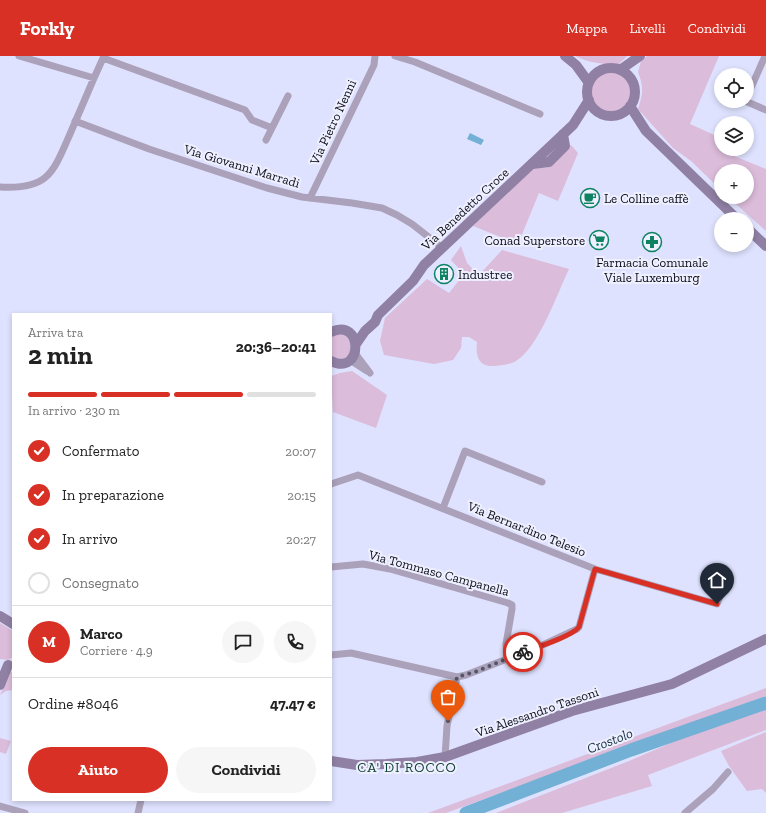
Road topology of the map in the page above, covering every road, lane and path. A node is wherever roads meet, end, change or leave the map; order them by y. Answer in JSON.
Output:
{"nodes":[{"id":1,"x":19,"y":56,"type":"edge"},
{"id":2,"x":375,"y":56,"type":"edge"},
{"id":3,"x":394,"y":56,"type":"edge"},
{"id":4,"x":565,"y":56,"type":"edge"},
{"id":5,"x":765,"y":56,"type":"edge"},
{"id":6,"x":104,"y":57,"type":"edge"},
{"id":7,"x":639,"y":57,"type":"edge"},
{"id":8,"x":576,"y":66,"type":"junction"},
{"id":9,"x":620,"y":70,"type":"junction"},
{"id":10,"x":595,"y":74,"type":"junction"},
{"id":11,"x":94,"y":78,"type":"junction"},
{"id":12,"x":630,"y":78,"type":"junction"},
{"id":13,"x":754,"y":81,"type":"edge"},
{"id":14,"x":589,"y":83,"type":"junction"},
{"id":15,"x":288,"y":96,"type":"dead end"},
{"id":16,"x":588,"y":100,"type":"junction"},
{"id":17,"x":754,"y":105,"type":"edge"},
{"id":18,"x":630,"y":106,"type":"junction"},
{"id":19,"x":766,"y":110,"type":"edge"},
{"id":20,"x":597,"y":111,"type":"junction"},
{"id":21,"x":540,"y":114,"type":"dead end"},
{"id":22,"x":619,"y":114,"type":"junction"},
{"id":23,"x":75,"y":121,"type":"junction"},
{"id":24,"x":573,"y":125,"type":"junction"},
{"id":25,"x":272,"y":128,"type":"junction"},
{"id":26,"x":646,"y":131,"type":"junction"},
{"id":27,"x":266,"y":140,"type":"dead end"},
{"id":28,"x":0,"y":187,"type":"edge"},
{"id":29,"x":310,"y":198,"type":"junction"},
{"id":30,"x":730,"y":212,"type":"edge"},
{"id":31,"x":754,"y":235,"type":"edge"},
{"id":32,"x":766,"y":246,"type":"edge"},
{"id":33,"x":442,"y":249,"type":"junction"},
{"id":34,"x":378,"y":315,"type":"junction"},
{"id":35,"x":332,"y":332,"type":"edge"},
{"id":36,"x":350,"y":333,"type":"junction"},
{"id":37,"x":351,"y":355,"type":"junction"},
{"id":38,"x":332,"y":361,"type":"edge"},
{"id":39,"x":332,"y":366,"type":"edge"},
{"id":40,"x":542,"y":482,"type":"dead end"},
{"id":41,"x":332,"y":484,"type":"edge"},
{"id":42,"x":442,"y":508,"type":"junction"},
{"id":43,"x":332,"y":567,"type":"edge"},
{"id":44,"x":595,"y":569,"type":"junction"},
{"id":45,"x":726,"y":581,"type":"dead end"},
{"id":46,"x":0,"y":616,"type":"edge"},
{"id":47,"x":12,"y":623,"type":"edge"},
{"id":48,"x":766,"y":639,"type":"edge"},
{"id":49,"x":332,"y":655,"type":"edge"},
{"id":50,"x":507,"y":658,"type":"junction"},
{"id":51,"x":9,"y":665,"type":"edge"},
{"id":52,"x":457,"y":677,"type":"junction"},
{"id":53,"x":0,"y":685,"type":"edge"},
{"id":54,"x":445,"y":758,"type":"junction"},
{"id":55,"x":332,"y":761,"type":"edge"},
{"id":56,"x":728,"y":772,"type":"dead end"},
{"id":57,"x":141,"y":801,"type":"edge"},
{"id":58,"x":0,"y":806,"type":"edge"},
{"id":59,"x":25,"y":813,"type":"edge"},
{"id":60,"x":138,"y":813,"type":"edge"},
{"id":61,"x":685,"y":813,"type":"edge"}],
"edges":[{"from":1,"to":11,"type":"street"},
{"from":2,"to":29,"type":"street","name":"Via Pietro Nenni"},
{"from":3,"to":21,"type":"street"},
{"from":4,"to":8,"type":"street"},
{"from":5,"to":13,"type":"street"},
{"from":6,"to":11,"type":"street"},
{"from":6,"to":25,"type":"street"},
{"from":7,"to":9,"type":"street"},
{"from":7,"to":12,"type":"street"},
{"from":8,"to":10,"type":"street"},
{"from":8,"to":14,"type":"street"},
{"from":9,"to":10,"type":"street"},
{"from":9,"to":12,"type":"street"},
{"from":10,"to":14,"type":"street"},
{"from":11,"to":23,"type":"street"},
{"from":12,"to":18,"type":"street"},
{"from":14,"to":16,"type":"street"},
{"from":15,"to":25,"type":"street"},
{"from":16,"to":20,"type":"street"},
{"from":16,"to":24,"type":"street","name":"Via Benedetto Croce"},
{"from":17,"to":19,"type":"street"},
{"from":18,"to":22,"type":"street"},
{"from":18,"to":26,"type":"street"},
{"from":20,"to":22,"type":"street"},
{"from":20,"to":24,"type":"street","name":"Via Benedetto Croce"},
{"from":22,"to":26,"type":"street"},
{"from":23,"to":28,"type":"street"},
{"from":23,"to":29,"type":"street","name":"Via Giovanni Marradi"},
{"from":24,"to":33,"type":"street","name":"Via Benedetto Croce"},
{"from":25,"to":27,"type":"street"},
{"from":26,"to":30,"type":"street"},
{"from":29,"to":33,"type":"street","name":"Via Giovanni Marradi"},
{"from":31,"to":32,"type":"street"},
{"from":33,"to":34,"type":"street","name":"Via Benedetto Croce"},
{"from":34,"to":36,"type":"street","name":"Via Benedetto Croce"},
{"from":34,"to":37,"type":"street","name":"Via Benedetto Croce"},
{"from":35,"to":36,"type":"street"},
{"from":36,"to":37,"type":"street"},
{"from":37,"to":38,"type":"street"},
{"from":37,"to":39,"type":"street"},
{"from":40,"to":42,"type":"street"},
{"from":41,"to":42,"type":"street","name":"Via Bernardino Telesio"},
{"from":42,"to":44,"type":"street","name":"Via Bernardino Telesio"},
{"from":43,"to":50,"type":"street","name":"Via Tommaso Campanella"},
{"from":44,"to":45,"type":"street","name":"Via Bernardino Telesio"},
{"from":44,"to":50,"type":"street"},
{"from":46,"to":47,"type":"street"},
{"from":48,"to":54,"type":"street","name":"Via Alessandro Tassoni"},
{"from":49,"to":52,"type":"street"},
{"from":50,"to":52,"type":"street"},
{"from":51,"to":53,"type":"street"},
{"from":52,"to":54,"type":"street"},
{"from":54,"to":55,"type":"street","name":"Via Alessandro Tassoni"},
{"from":56,"to":61,"type":"street"},
{"from":57,"to":60,"type":"street"},
{"from":58,"to":59,"type":"street"}]}
